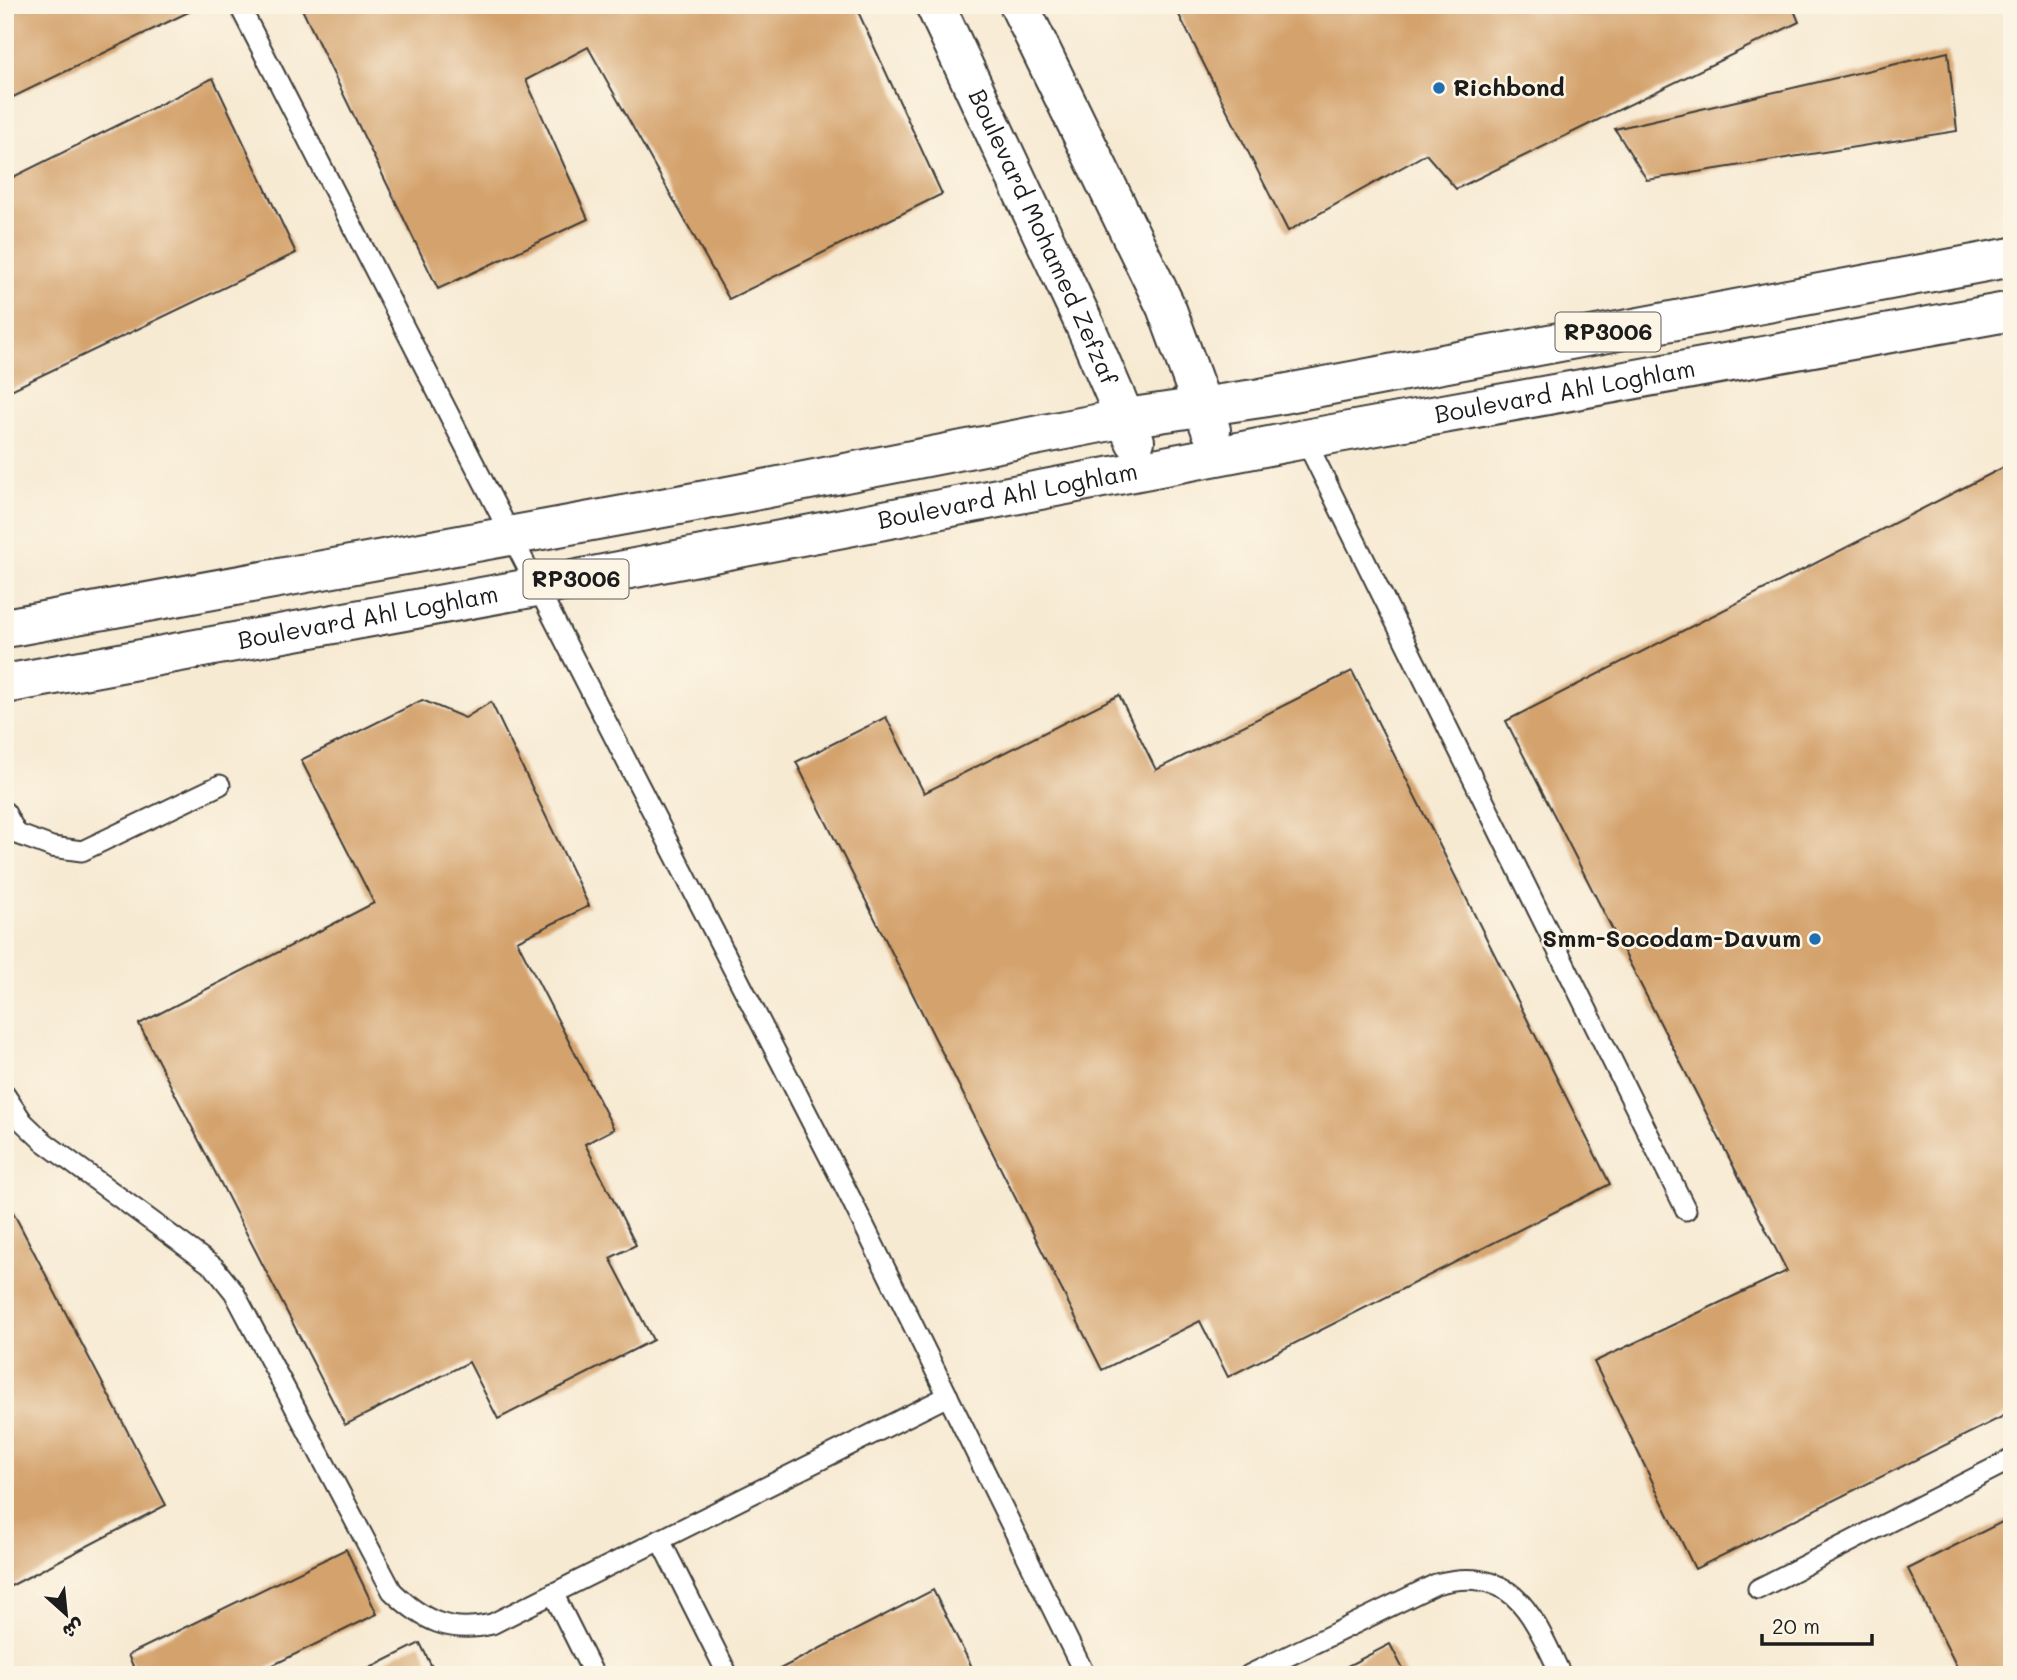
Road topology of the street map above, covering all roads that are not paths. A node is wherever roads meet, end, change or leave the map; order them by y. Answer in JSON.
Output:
{"nodes":[{"id":1,"x":239,"y":5,"type":"edge"},
{"id":2,"x":934,"y":5,"type":"edge"},
{"id":3,"x":1019,"y":5,"type":"edge"},
{"id":4,"x":2012,"y":257,"type":"edge"},
{"id":5,"x":2012,"y":312,"type":"edge"},
{"id":6,"x":1203,"y":405,"type":"junction"},
{"id":7,"x":1126,"y":418,"type":"junction"},
{"id":8,"x":1305,"y":439,"type":"junction"},
{"id":9,"x":1219,"y":456,"type":"junction"},
{"id":10,"x":1146,"y":469,"type":"junction"},
{"id":11,"x":728,"y":496,"type":"junction"},
{"id":12,"x":510,"y":537,"type":"junction"},
{"id":13,"x":736,"y":548,"type":"junction"},
{"id":14,"x":536,"y":587,"type":"junction"},
{"id":15,"x":5,"y":628,"type":"edge"},
{"id":16,"x":5,"y":684,"type":"edge"},
{"id":17,"x":220,"y":785,"type":"dead end"},
{"id":18,"x":5,"y":812,"type":"edge"},
{"id":19,"x":5,"y":1095,"type":"edge"},
{"id":20,"x":1686,"y":1210,"type":"dead end"},
{"id":21,"x":948,"y":1396,"type":"junction"},
{"id":22,"x":2012,"y":1459,"type":"edge"},
{"id":23,"x":660,"y":1540,"type":"junction"},
{"id":24,"x":1758,"y":1589,"type":"dead end"},
{"id":25,"x":553,"y":1593,"type":"junction"},
{"id":26,"x":594,"y":1675,"type":"edge"},
{"id":27,"x":728,"y":1675,"type":"edge"},
{"id":28,"x":1085,"y":1675,"type":"edge"},
{"id":29,"x":1249,"y":1675,"type":"edge"},
{"id":30,"x":1561,"y":1675,"type":"edge"}],
"edges":[{"from":1,"to":12,"type":"lane"},
{"from":2,"to":7,"type":"main road","name":"Boulevard Mohamed Zefzaf"},
{"from":3,"to":6,"type":"main road"},
{"from":4,"to":6,"type":"main road","name":"Boulevard Ahl Loghlam","number":"RP3006"},
{"from":5,"to":8,"type":"main road","name":"Boulevard Ahl Loghlam","number":"RP3006"},
{"from":6,"to":7,"type":"main road","name":"Boulevard Ahl Loghlam","number":"RP3006"},
{"from":6,"to":9,"type":"main road"},
{"from":7,"to":10,"type":"main road","name":"Boulevard Mohamed Zefzaf"},
{"from":7,"to":11,"type":"main road","name":"Boulevard Ahl Loghlam","number":"RP3006"},
{"from":8,"to":9,"type":"main road","name":"Boulevard Ahl Loghlam","number":"RP3006"},
{"from":8,"to":20,"type":"lane"},
{"from":9,"to":10,"type":"main road","name":"Boulevard Ahl Loghlam","number":"RP3006"},
{"from":10,"to":13,"type":"main road","name":"Boulevard Ahl Loghlam","number":"RP3006"},
{"from":11,"to":12,"type":"main road","name":"Boulevard Ahl Loghlam","number":"RP3006"},
{"from":11,"to":13,"type":"main road"},
{"from":12,"to":14,"type":"lane"},
{"from":12,"to":15,"type":"main road","name":"Boulevard Ahl Loghlam","number":"RP3006"},
{"from":13,"to":14,"type":"main road","name":"Boulevard Ahl Loghlam","number":"RP3006"},
{"from":14,"to":16,"type":"main road","name":"Boulevard Ahl Loghlam","number":"RP3006"},
{"from":14,"to":21,"type":"lane"},
{"from":17,"to":18,"type":"lane"},
{"from":19,"to":25,"type":"lane"},
{"from":21,"to":23,"type":"lane"},
{"from":21,"to":28,"type":"lane"},
{"from":22,"to":24,"type":"lane"},
{"from":23,"to":25,"type":"lane"},
{"from":23,"to":27,"type":"lane"},
{"from":25,"to":26,"type":"lane"},
{"from":29,"to":30,"type":"lane"}]}
